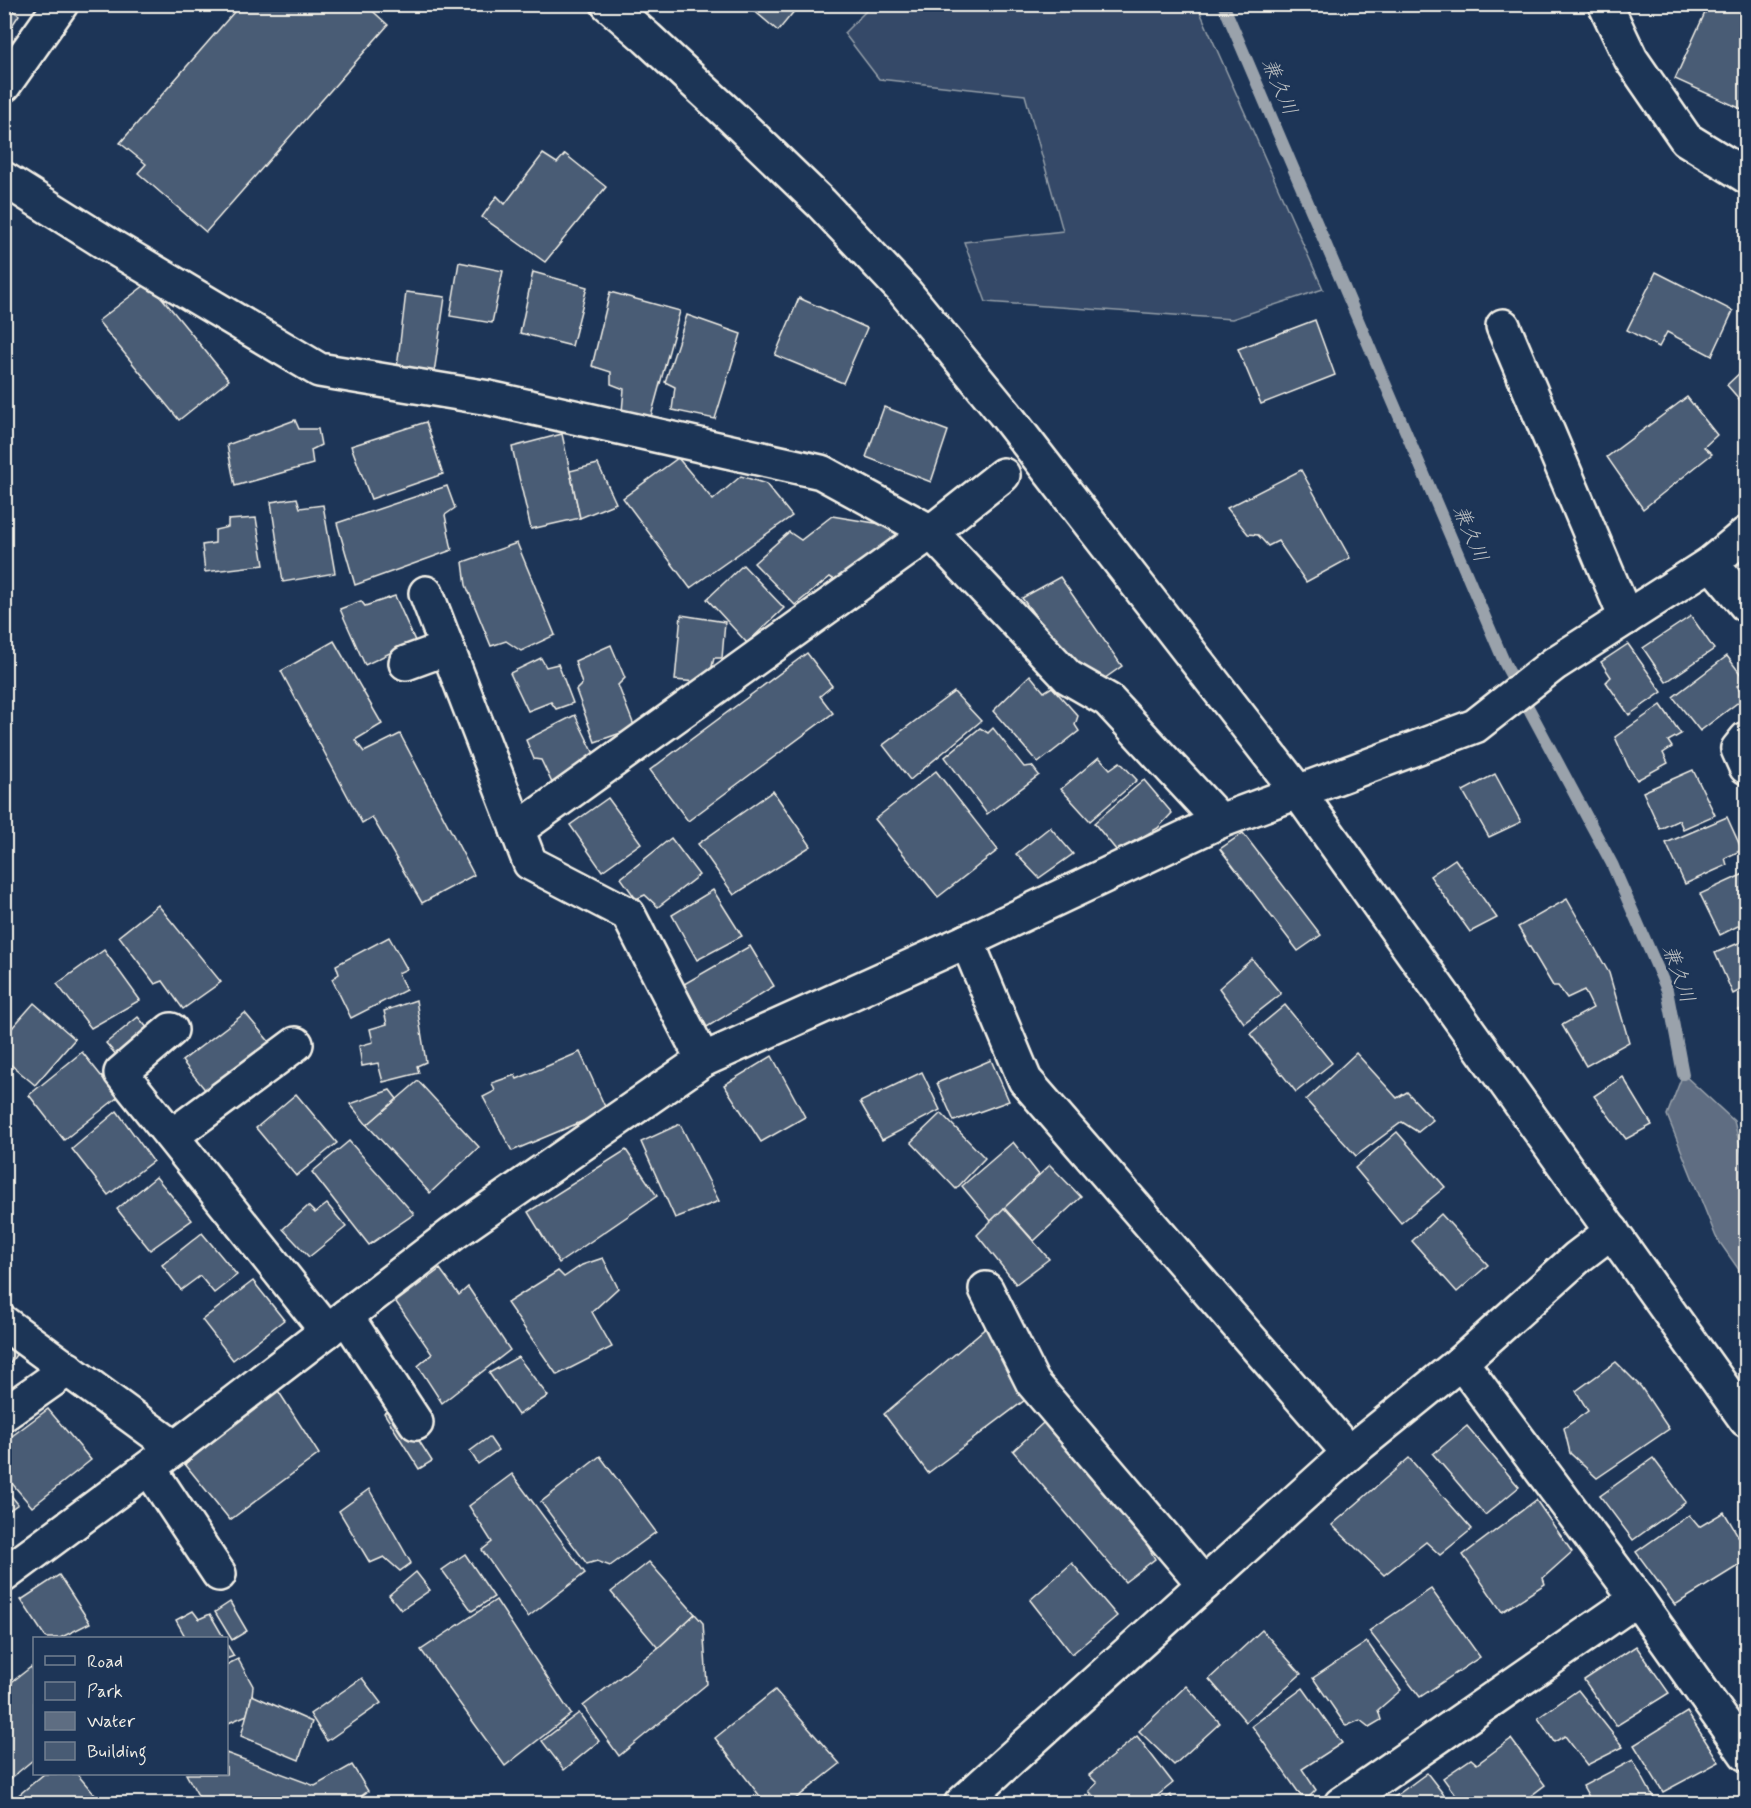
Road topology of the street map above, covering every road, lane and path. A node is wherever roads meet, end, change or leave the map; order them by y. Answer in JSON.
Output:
{"nodes":[{"id":1,"x":61,"y":4,"type":"edge"},
{"id":2,"x":608,"y":4,"type":"edge"},
{"id":3,"x":1605,"y":4,"type":"edge"},
{"id":4,"x":4,"y":85,"type":"edge"},
{"id":5,"x":1746,"y":176,"type":"edge"},
{"id":6,"x":4,"y":179,"type":"edge"},
{"id":7,"x":1503,"y":326,"type":"dead end"},
{"id":8,"x":1003,"y":475,"type":"dead end"},
{"id":9,"x":931,"y":532,"type":"junction"},
{"id":10,"x":1746,"y":534,"type":"edge"},
{"id":11,"x":1711,"y":563,"type":"junction"},
{"id":12,"x":426,"y":593,"type":"dead end"},
{"id":13,"x":1746,"y":605,"type":"edge"},
{"id":14,"x":1626,"y":618,"type":"junction"},
{"id":15,"x":447,"y":648,"type":"junction"},
{"id":16,"x":405,"y":663,"type":"dead end"},
{"id":17,"x":1746,"y":739,"type":"edge"},
{"id":18,"x":1746,"y":768,"type":"edge"},
{"id":19,"x":1299,"y":793,"type":"junction"},
{"id":20,"x":1221,"y":821,"type":"junction"},
{"id":21,"x":517,"y":830,"type":"junction"},
{"id":22,"x":967,"y":941,"type":"junction"},
{"id":23,"x":171,"y":1030,"type":"dead end"},
{"id":24,"x":296,"y":1044,"type":"dead end"},
{"id":25,"x":703,"y":1060,"type":"junction"},
{"id":26,"x":172,"y":1136,"type":"junction"},
{"id":27,"x":1612,"y":1231,"type":"junction"},
{"id":28,"x":986,"y":1289,"type":"dead end"},
{"id":29,"x":4,"y":1323,"type":"edge"},
{"id":30,"x":337,"y":1324,"type":"junction"},
{"id":31,"x":1461,"y":1362,"type":"junction"},
{"id":32,"x":68,"y":1369,"type":"junction"},
{"id":33,"x":4,"y":1414,"type":"edge"},
{"id":34,"x":1746,"y":1420,"type":"edge"},
{"id":35,"x":416,"y":1423,"type":"dead end"},
{"id":36,"x":175,"y":1448,"type":"junction"},
{"id":37,"x":1349,"y":1453,"type":"junction"},
{"id":38,"x":149,"y":1468,"type":"junction"},
{"id":39,"x":219,"y":1574,"type":"dead end"},
{"id":40,"x":4,"y":1575,"type":"edge"},
{"id":41,"x":1204,"y":1584,"type":"junction"},
{"id":42,"x":1637,"y":1599,"type":"junction"},
{"id":43,"x":1746,"y":1754,"type":"edge"},
{"id":44,"x":961,"y":1803,"type":"edge"},
{"id":45,"x":1341,"y":1803,"type":"edge"}],
"edges":[{"from":1,"to":4,"type":"street"},
{"from":2,"to":19,"type":"street"},
{"from":3,"to":5,"type":"street"},
{"from":6,"to":9,"type":"street"},
{"from":7,"to":14,"type":"street"},
{"from":8,"to":9,"type":"street"},
{"from":9,"to":20,"type":"street"},
{"from":9,"to":21,"type":"street"},
{"from":10,"to":11,"type":"street"},
{"from":11,"to":13,"type":"street"},
{"from":11,"to":14,"type":"street"},
{"from":12,"to":15,"type":"street"},
{"from":14,"to":19,"type":"street"},
{"from":15,"to":16,"type":"street"},
{"from":15,"to":21,"type":"street"},
{"from":17,"to":18,"type":"street"},
{"from":19,"to":20,"type":"street"},
{"from":19,"to":27,"type":"street"},
{"from":20,"to":22,"type":"street"},
{"from":21,"to":25,"type":"street"},
{"from":22,"to":25,"type":"street"},
{"from":22,"to":37,"type":"street"},
{"from":23,"to":26,"type":"street"},
{"from":24,"to":26,"type":"street"},
{"from":25,"to":30,"type":"street"},
{"from":26,"to":30,"type":"street"},
{"from":27,"to":31,"type":"street"},
{"from":27,"to":34,"type":"street"},
{"from":28,"to":41,"type":"street"},
{"from":29,"to":32,"type":"street"},
{"from":30,"to":35,"type":"street"},
{"from":30,"to":36,"type":"street"},
{"from":31,"to":37,"type":"street"},
{"from":31,"to":42,"type":"street"},
{"from":32,"to":33,"type":"street"},
{"from":32,"to":36,"type":"street"},
{"from":36,"to":38,"type":"street"},
{"from":37,"to":41,"type":"street"},
{"from":38,"to":39,"type":"street"},
{"from":38,"to":40,"type":"street"},
{"from":41,"to":44,"type":"street"},
{"from":42,"to":43,"type":"street"},
{"from":42,"to":45,"type":"street"}]}
